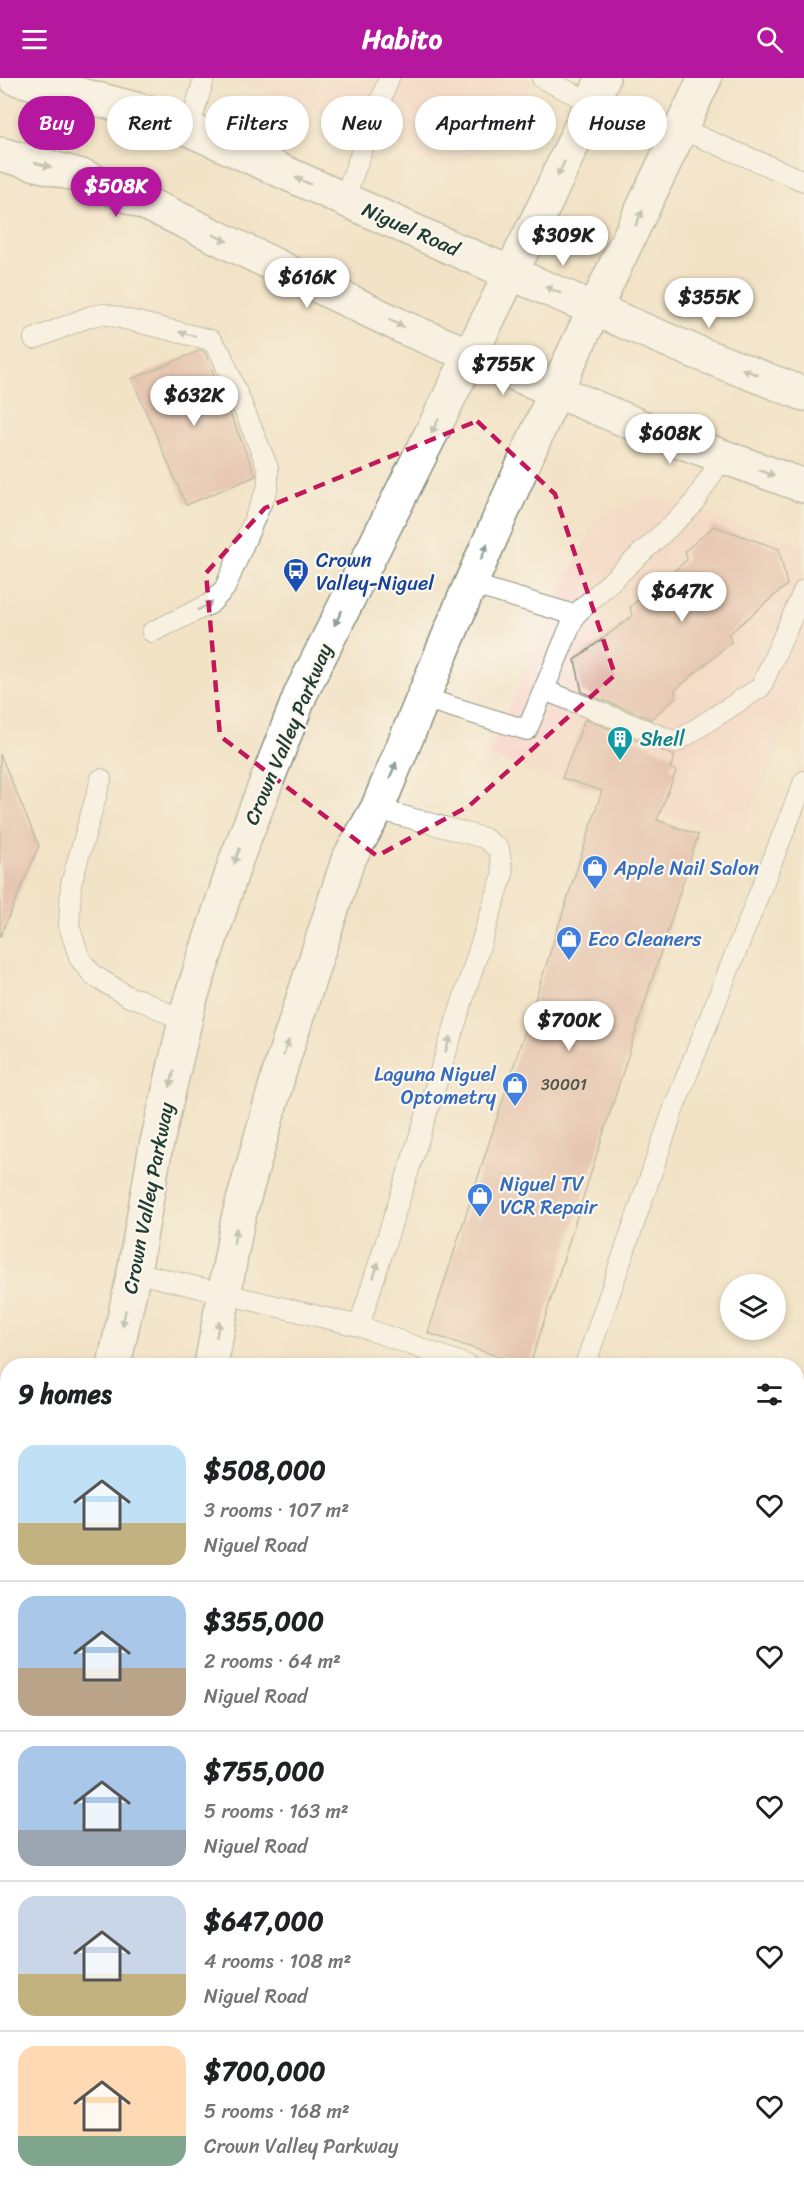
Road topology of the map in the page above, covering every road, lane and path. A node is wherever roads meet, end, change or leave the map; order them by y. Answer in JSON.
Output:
{"nodes":[{"id":1,"x":15,"y":78,"type":"edge"},
{"id":2,"x":204,"y":78,"type":"edge"},
{"id":3,"x":389,"y":78,"type":"edge"},
{"id":4,"x":542,"y":78,"type":"edge"},
{"id":5,"x":705,"y":78,"type":"edge"},
{"id":6,"x":598,"y":90,"type":"edge"},
{"id":7,"x":107,"y":102,"type":"edge"},
{"id":8,"x":193,"y":116,"type":"edge"},
{"id":9,"x":681,"y":129,"type":"junction"},
{"id":10,"x":193,"y":132,"type":"edge"},
{"id":11,"x":0,"y":154,"type":"edge"},
{"id":12,"x":804,"y":181,"type":"edge"},
{"id":13,"x":344,"y":199,"type":"junction"},
{"id":14,"x":510,"y":272,"type":"junction"},
{"id":15,"x":595,"y":308,"type":"junction"},
{"id":16,"x":34,"y":339,"type":"dead end"},
{"id":17,"x":470,"y":354,"type":"junction"},
{"id":18,"x":556,"y":390,"type":"junction"},
{"id":19,"x":804,"y":394,"type":"edge"},
{"id":20,"x":723,"y":457,"type":"junction"},
{"id":21,"x":804,"y":486,"type":"edge"},
{"id":22,"x":470,"y":584,"type":"junction"},
{"id":23,"x":804,"y":590,"type":"edge"},
{"id":24,"x":575,"y":615,"type":"junction"},
{"id":25,"x":152,"y":632,"type":"dead end"},
{"id":26,"x":544,"y":690,"type":"junction"},
{"id":27,"x":423,"y":698,"type":"junction"},
{"id":28,"x":101,"y":778,"type":"dead end"},
{"id":29,"x":804,"y":781,"type":"edge"},
{"id":30,"x":377,"y":809,"type":"junction"},
{"id":31,"x":185,"y":1022,"type":"junction"},
{"id":32,"x":134,"y":1272,"type":"junction"},
{"id":33,"x":225,"y":1294,"type":"junction"},
{"id":34,"x":359,"y":1326,"type":"junction"},
{"id":35,"x":116,"y":1358,"type":"edge"},
{"id":36,"x":212,"y":1358,"type":"edge"},
{"id":37,"x":448,"y":1358,"type":"edge"},
{"id":38,"x":587,"y":1358,"type":"edge"}],
"edges":[{"from":1,"to":7,"type":"main road","name":"Niguel Road"},
{"from":2,"to":8,"type":"lane"},
{"from":3,"to":13,"type":"lane"},
{"from":4,"to":6,"type":"lane"},
{"from":5,"to":9,"type":"main road"},
{"from":6,"to":14,"type":"main road","name":"Crown Valley Parkway","one_way":true},
{"from":9,"to":12,"type":"lane"},
{"from":15,"to":9,"type":"main road","one_way":true},
{"from":13,"to":10,"type":"main road","name":"Niguel Road","one_way":true},
{"from":11,"to":17,"type":"main road","one_way":true},
{"from":13,"to":14,"type":"main road","name":"Niguel Road"},
{"from":15,"to":14,"type":"main road","name":"Niguel Road","one_way":true},
{"from":14,"to":17,"type":"main road","name":"Crown Valley Parkway"},
{"from":15,"to":18,"type":"main road"},
{"from":19,"to":15,"type":"main road","name":"Niguel Road","one_way":true},
{"from":25,"to":16,"type":"lane","one_way":true},
{"from":17,"to":18,"type":"main road"},
{"from":17,"to":31,"type":"main road","name":"Crown Valley Parkway","one_way":true},
{"from":18,"to":20,"type":"main road"},
{"from":22,"to":18,"type":"main road","one_way":true},
{"from":20,"to":21,"type":"main road","one_way":true},
{"from":20,"to":24,"type":"lane"},
{"from":22,"to":24,"type":"lane"},
{"from":22,"to":27,"type":"main road"},
{"from":23,"to":26,"type":"lane"},
{"from":24,"to":26,"type":"lane"},
{"from":26,"to":27,"type":"lane"},
{"from":30,"to":27,"type":"main road","one_way":true},
{"from":28,"to":31,"type":"lane"},
{"from":29,"to":38,"type":"lane"},
{"from":33,"to":30,"type":"main road","one_way":true},
{"from":34,"to":30,"type":"lane","one_way":true},
{"from":31,"to":32,"type":"main road","name":"Crown Valley Parkway","one_way":true},
{"from":32,"to":33,"type":"lane"},
{"from":32,"to":35,"type":"main road","name":"Crown Valley Parkway","one_way":true},
{"from":33,"to":34,"type":"lane"},
{"from":36,"to":33,"type":"main road","one_way":true},
{"from":34,"to":37,"type":"lane"}]}
